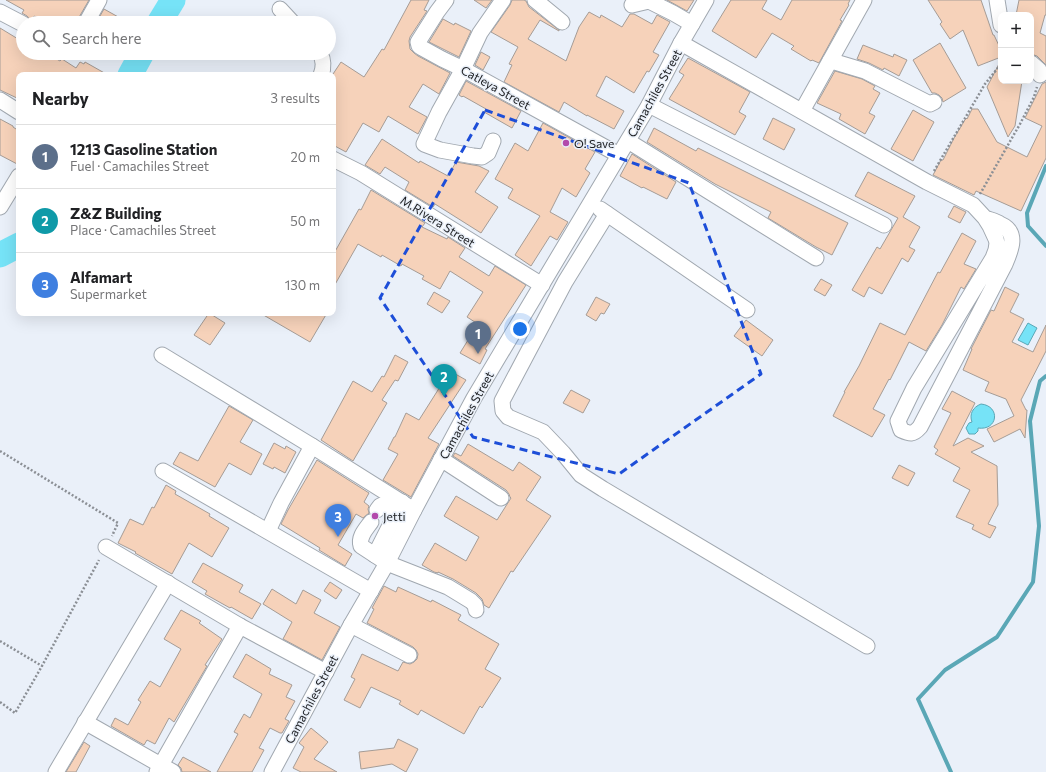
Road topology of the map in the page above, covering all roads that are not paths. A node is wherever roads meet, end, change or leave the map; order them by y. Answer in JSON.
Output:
{"nodes":[{"id":1,"x":7,"y":0,"type":"edge"},
{"id":2,"x":99,"y":0,"type":"edge"},
{"id":3,"x":446,"y":0,"type":"edge"},
{"id":4,"x":503,"y":0,"type":"edge"},
{"id":5,"x":706,"y":0,"type":"edge"},
{"id":6,"x":864,"y":0,"type":"edge"},
{"id":7,"x":996,"y":0,"type":"edge"},
{"id":8,"x":540,"y":1,"type":"edge"},
{"id":9,"x":632,"y":5,"type":"dead end"},
{"id":10,"x":280,"y":10,"type":"dead end"},
{"id":11,"x":0,"y":12,"type":"edge"},
{"id":12,"x":998,"y":12,"type":"edge"},
{"id":13,"x":90,"y":16,"type":"edge"},
{"id":14,"x":286,"y":16,"type":"edge"},
{"id":15,"x":16,"y":20,"type":"edge"},
{"id":16,"x":562,"y":22,"type":"dead end"},
{"id":17,"x":692,"y":24,"type":"junction"},
{"id":18,"x":681,"y":43,"type":"junction"},
{"id":19,"x":323,"y":60,"type":"edge"},
{"id":20,"x":830,"y":61,"type":"junction"},
{"id":21,"x":1034,"y":66,"type":"edge"},
{"id":22,"x":463,"y":69,"type":"junction"},
{"id":23,"x":322,"y":72,"type":"edge"},
{"id":24,"x":1040,"y":75,"type":"road end"},
{"id":25,"x":0,"y":100,"type":"edge"},
{"id":26,"x":934,"y":102,"type":"dead end"},
{"id":27,"x":649,"y":105,"type":"junction"},
{"id":28,"x":16,"y":110,"type":"edge"},
{"id":29,"x":802,"y":111,"type":"junction"},
{"id":30,"x":628,"y":140,"type":"junction"},
{"id":31,"x":493,"y":141,"type":"dead end"},
{"id":32,"x":619,"y":155,"type":"junction"},
{"id":33,"x":336,"y":160,"type":"edge"},
{"id":34,"x":16,"y":180,"type":"edge"},
{"id":35,"x":2,"y":201,"type":"edge"},
{"id":36,"x":591,"y":202,"type":"junction"},
{"id":37,"x":607,"y":214,"type":"junction"},
{"id":38,"x":884,"y":225,"type":"dead end"},
{"id":39,"x":816,"y":258,"type":"dead end"},
{"id":40,"x":999,"y":261,"type":"junction"},
{"id":41,"x":542,"y":285,"type":"junction"},
{"id":42,"x":747,"y":310,"type":"dead end"},
{"id":43,"x":950,"y":328,"type":"junction"},
{"id":44,"x":966,"y":339,"type":"junction"},
{"id":45,"x":162,"y":355,"type":"dead end"},
{"id":46,"x":312,"y":446,"type":"junction"},
{"id":47,"x":441,"y":459,"type":"junction"},
{"id":48,"x":163,"y":471,"type":"dead end"},
{"id":49,"x":501,"y":498,"type":"dead end"},
{"id":50,"x":405,"y":512,"type":"junction"},
{"id":51,"x":268,"y":531,"type":"junction"},
{"id":52,"x":106,"y":547,"type":"road end"},
{"id":53,"x":375,"y":555,"type":"junction"},
{"id":54,"x":387,"y":563,"type":"junction"},
{"id":55,"x":168,"y":583,"type":"junction"},
{"id":56,"x":371,"y":591,"type":"junction"},
{"id":57,"x":476,"y":610,"type":"dead end"},
{"id":58,"x":351,"y":625,"type":"junction"},
{"id":59,"x":240,"y":626,"type":"junction"},
{"id":60,"x":867,"y":646,"type":"dead end"},
{"id":61,"x":409,"y":655,"type":"dead end"},
{"id":62,"x":326,"y":672,"type":"junction"},
{"id":63,"x":85,"y":722,"type":"junction"},
{"id":64,"x":164,"y":770,"type":"edge"},
{"id":65,"x":56,"y":772,"type":"edge"},
{"id":66,"x":272,"y":772,"type":"edge"}],
"edges":[{"from":1,"to":11,"type":"street"},
{"from":2,"to":13,"type":"street"},
{"from":3,"to":22,"type":"street","name":"Catleya Street"},
{"from":4,"to":22,"type":"street"},
{"from":5,"to":17,"type":"street","name":"Camachiles Street"},
{"from":6,"to":20,"type":"street"},
{"from":7,"to":12,"type":"street"},
{"from":8,"to":16,"type":"street"},
{"from":9,"to":17,"type":"street"},
{"from":10,"to":14,"type":"street"},
{"from":11,"to":15,"type":"street"},
{"from":17,"to":18,"type":"street","name":"Camachiles Street"},
{"from":18,"to":27,"type":"street","name":"Camachiles Street"},
{"from":18,"to":29,"type":"street"},
{"from":19,"to":23,"type":"street"},
{"from":20,"to":26,"type":"street"},
{"from":20,"to":29,"type":"street"},
{"from":21,"to":24,"type":"street"},
{"from":22,"to":31,"type":"street"},
{"from":22,"to":32,"type":"street","name":"Catleya Street"},
{"from":25,"to":28,"type":"street"},
{"from":27,"to":30,"type":"street","name":"Camachiles Street"},
{"from":27,"to":38,"type":"street"},
{"from":29,"to":40,"type":"street"},
{"from":30,"to":32,"type":"street","name":"Camachiles Street"},
{"from":30,"to":39,"type":"street"},
{"from":32,"to":36,"type":"street","name":"Camachiles Street"},
{"from":33,"to":41,"type":"street","name":"M.Rivera Street"},
{"from":34,"to":35,"type":"street"},
{"from":36,"to":37,"type":"street"},
{"from":36,"to":41,"type":"street","name":"Camachiles Street"},
{"from":37,"to":42,"type":"street"},
{"from":37,"to":60,"type":"street"},
{"from":40,"to":43,"type":"street"},
{"from":40,"to":44,"type":"street"},
{"from":41,"to":47,"type":"street","name":"Camachiles Street"},
{"from":43,"to":44,"type":"street"},
{"from":43,"to":44,"type":"street"},
{"from":45,"to":46,"type":"street"},
{"from":46,"to":50,"type":"street"},
{"from":46,"to":51,"type":"street"},
{"from":47,"to":49,"type":"street"},
{"from":47,"to":50,"type":"street","name":"Camachiles Street"},
{"from":48,"to":51,"type":"street"},
{"from":50,"to":53,"type":"street"},
{"from":50,"to":53,"type":"street"},
{"from":50,"to":54,"type":"street","name":"Camachiles Street"},
{"from":51,"to":56,"type":"street"},
{"from":52,"to":55,"type":"street"},
{"from":53,"to":54,"type":"street"},
{"from":54,"to":56,"type":"street","name":"Camachiles Street"},
{"from":54,"to":57,"type":"street"},
{"from":55,"to":59,"type":"street"},
{"from":55,"to":63,"type":"street"},
{"from":56,"to":58,"type":"street","name":"Camachiles Street"},
{"from":58,"to":61,"type":"street"},
{"from":58,"to":62,"type":"street","name":"Camachiles Street"},
{"from":59,"to":62,"type":"street"},
{"from":59,"to":64,"type":"street"},
{"from":62,"to":66,"type":"street","name":"Camachiles Street"},
{"from":63,"to":64,"type":"street"},
{"from":63,"to":65,"type":"street"}]}
